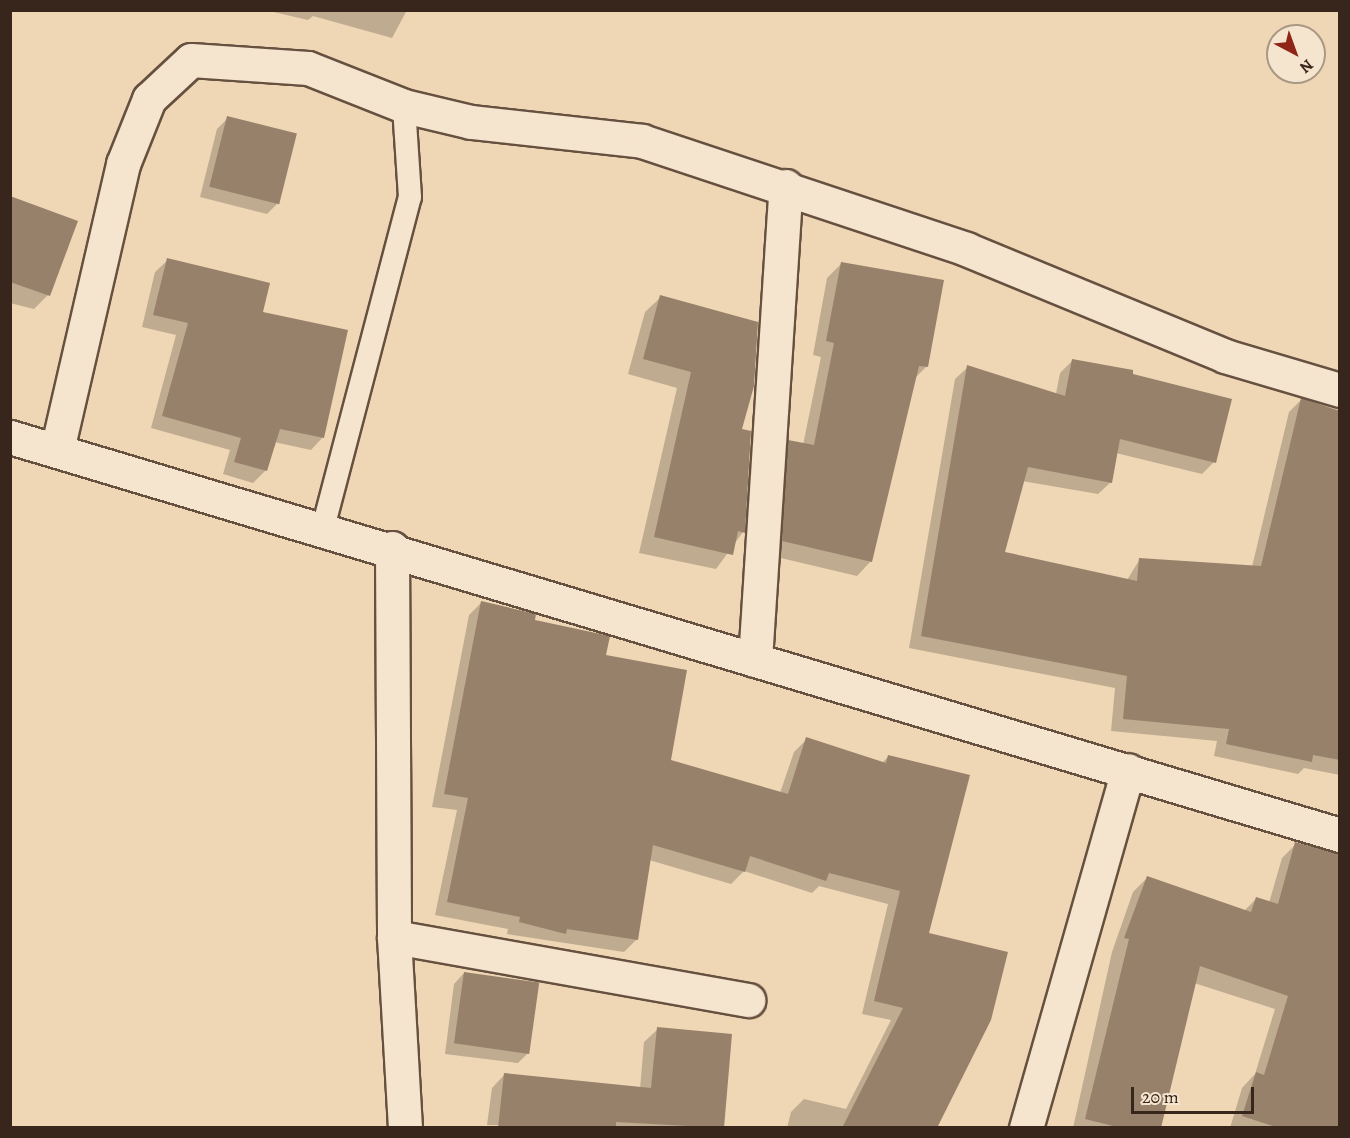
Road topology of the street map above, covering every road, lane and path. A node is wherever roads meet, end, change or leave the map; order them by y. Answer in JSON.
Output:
{"nodes":[{"id":1,"x":404,"y":106,"type":"junction"},
{"id":2,"x":786,"y":186,"type":"junction"},
{"id":3,"x":1340,"y":390,"type":"edge"},
{"id":4,"x":10,"y":437,"type":"edge"},
{"id":5,"x":57,"y":450,"type":"junction"},
{"id":6,"x":323,"y":528,"type":"junction"},
{"id":7,"x":392,"y":548,"type":"junction"},
{"id":8,"x":755,"y":660,"type":"junction"},
{"id":9,"x":1128,"y":770,"type":"junction"},
{"id":10,"x":1340,"y":835,"type":"edge"},
{"id":11,"x":394,"y":937,"type":"junction"},
{"id":12,"x":748,"y":1000,"type":"dead end"},
{"id":13,"x":405,"y":1128,"type":"edge"},
{"id":14,"x":1026,"y":1128,"type":"edge"}],
"edges":[{"from":1,"to":2,"type":"street"},
{"from":1,"to":5,"type":"street"},
{"from":1,"to":6,"type":"lane"},
{"from":2,"to":3,"type":"street"},
{"from":2,"to":8,"type":"street"},
{"from":4,"to":5,"type":"street"},
{"from":5,"to":6,"type":"street"},
{"from":6,"to":7,"type":"street"},
{"from":7,"to":8,"type":"street"},
{"from":7,"to":11,"type":"street"},
{"from":8,"to":9,"type":"street"},
{"from":9,"to":10,"type":"street"},
{"from":9,"to":14,"type":"street"},
{"from":11,"to":12,"type":"street"},
{"from":11,"to":13,"type":"street"}]}
